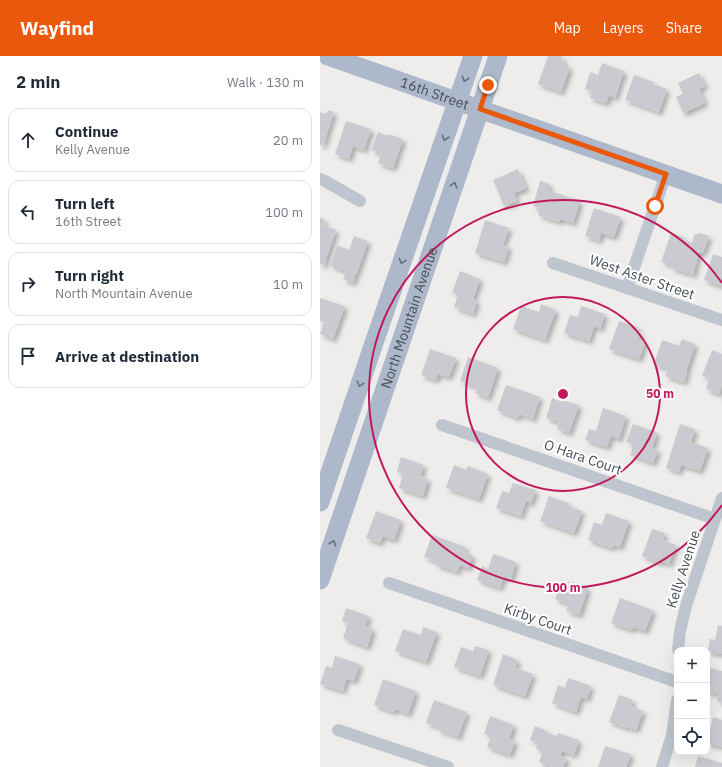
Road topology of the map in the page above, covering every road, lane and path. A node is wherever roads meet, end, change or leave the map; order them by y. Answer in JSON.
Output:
{"nodes":[{"id":1,"x":328,"y":56,"type":"edge"},
{"id":2,"x":473,"y":56,"type":"edge"},
{"id":3,"x":498,"y":56,"type":"edge"},
{"id":4,"x":458,"y":101,"type":"junction"},
{"id":5,"x":480,"y":109,"type":"junction"},
{"id":6,"x":666,"y":174,"type":"junction"},
{"id":7,"x":320,"y":179,"type":"edge"},
{"id":8,"x":722,"y":194,"type":"edge"},
{"id":9,"x":360,"y":201,"type":"dead end"},
{"id":10,"x":553,"y":263,"type":"dead end"},
{"id":11,"x":627,"y":288,"type":"junction"},
{"id":12,"x":722,"y":320,"type":"edge"},
{"id":13,"x":442,"y":425,"type":"dead end"},
{"id":14,"x":722,"y":498,"type":"edge"},
{"id":15,"x":320,"y":502,"type":"edge"},
{"id":16,"x":715,"y":518,"type":"junction"},
{"id":17,"x":320,"y":580,"type":"edge"},
{"id":18,"x":389,"y":583,"type":"dead end"},
{"id":19,"x":678,"y":647,"type":"edge"},
{"id":20,"x":674,"y":681,"type":"edge"},
{"id":21,"x":674,"y":719,"type":"edge"},
{"id":22,"x":338,"y":730,"type":"dead end"},
{"id":23,"x":448,"y":767,"type":"edge"},
{"id":24,"x":662,"y":767,"type":"edge"}],
"edges":[{"from":1,"to":4,"type":"main road","name":"16th Street"},
{"from":2,"to":4,"type":"main road","name":"North Mountain Avenue","one_way":true},
{"from":3,"to":5,"type":"main road","name":"North Mountain Avenue"},
{"from":4,"to":5,"type":"main road","name":"16th Street"},
{"from":4,"to":15,"type":"main road","name":"North Mountain Avenue","one_way":true},
{"from":5,"to":6,"type":"main road","name":"16th Street"},
{"from":17,"to":5,"type":"main road","name":"North Mountain Avenue","one_way":true},
{"from":6,"to":8,"type":"main road","name":"16th Street"},
{"from":6,"to":11,"type":"street"},
{"from":7,"to":9,"type":"street"},
{"from":10,"to":11,"type":"street","name":"West Aster Street"},
{"from":11,"to":12,"type":"street","name":"West Aster Street"},
{"from":13,"to":16,"type":"street","name":"O Hara Court"},
{"from":14,"to":16,"type":"street","name":"Kelly Avenue"},
{"from":16,"to":19,"type":"street","name":"Kelly Avenue"},
{"from":18,"to":20,"type":"street","name":"Kirby Court"},
{"from":21,"to":24,"type":"street"},
{"from":22,"to":23,"type":"street"}]}
